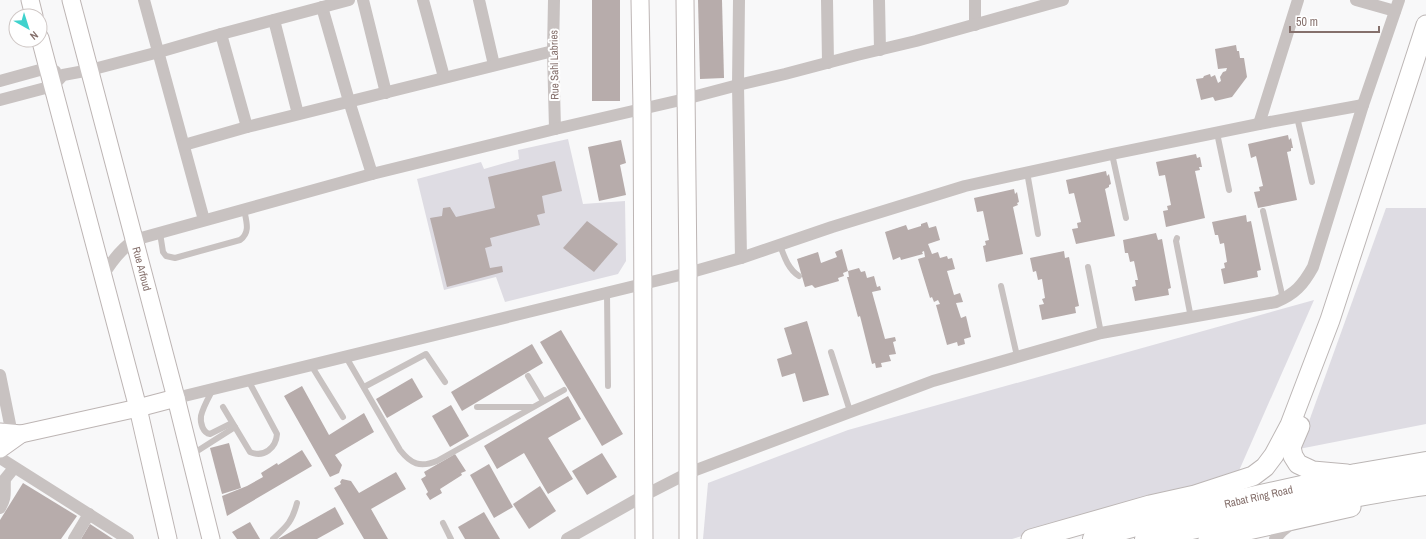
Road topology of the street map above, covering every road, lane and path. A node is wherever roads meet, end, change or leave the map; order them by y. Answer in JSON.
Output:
{"nodes":[{"id":1,"x":71,"y":0,"type":"edge"},
{"id":2,"x":144,"y":0,"type":"edge"},
{"id":3,"x":349,"y":0,"type":"edge"},
{"id":4,"x":363,"y":0,"type":"edge"},
{"id":5,"x":423,"y":0,"type":"edge"},
{"id":6,"x":478,"y":0,"type":"edge"},
{"id":7,"x":554,"y":0,"type":"edge"},
{"id":8,"x":640,"y":0,"type":"edge"},
{"id":9,"x":684,"y":0,"type":"edge"},
{"id":10,"x":739,"y":0,"type":"edge"},
{"id":11,"x":827,"y":0,"type":"edge"},
{"id":12,"x":879,"y":0,"type":"edge"},
{"id":13,"x":975,"y":0,"type":"edge"},
{"id":14,"x":1063,"y":0,"type":"edge"},
{"id":15,"x":1298,"y":0,"type":"edge"},
{"id":16,"x":1356,"y":0,"type":"edge"},
{"id":17,"x":1041,"y":3,"type":"edge"},
{"id":18,"x":328,"y":4,"type":"edge"},
{"id":19,"x":1397,"y":6,"type":"edge"},
{"id":20,"x":274,"y":20,"type":"junction"},
{"id":21,"x":1426,"y":24,"type":"edge"},
{"id":22,"x":975,"y":25,"type":"junction"},
{"id":23,"x":221,"y":34,"type":"junction"},
{"id":24,"x":43,"y":48,"type":"edge"},
{"id":25,"x":880,"y":50,"type":"junction"},
{"id":26,"x":553,"y":51,"type":"junction"},
{"id":27,"x":158,"y":52,"type":"junction"},
{"id":28,"x":828,"y":63,"type":"junction"},
{"id":29,"x":494,"y":66,"type":"junction"},
{"id":30,"x":1426,"y":66,"type":"edge"},
{"id":31,"x":48,"y":68,"type":"junction"},
{"id":32,"x":90,"y":70,"type":"junction"},
{"id":33,"x":444,"y":78,"type":"junction"},
{"id":34,"x":58,"y":80,"type":"junction"},
{"id":35,"x":0,"y":81,"type":"edge"},
{"id":36,"x":738,"y":85,"type":"junction"},
{"id":37,"x":386,"y":93,"type":"junction"},
{"id":38,"x":686,"y":99,"type":"junction"},
{"id":39,"x":0,"y":100,"type":"edge"},
{"id":40,"x":349,"y":102,"type":"junction"},
{"id":41,"x":1363,"y":105,"type":"junction"},
{"id":42,"x":642,"y":109,"type":"junction"},
{"id":43,"x":298,"y":114,"type":"junction"},
{"id":44,"x":1296,"y":117,"type":"junction"},
{"id":45,"x":1259,"y":124,"type":"junction"},
{"id":46,"x":247,"y":127,"type":"junction"},
{"id":47,"x":555,"y":129,"type":"junction"},
{"id":48,"x":1217,"y":133,"type":"junction"},
{"id":49,"x":184,"y":145,"type":"junction"},
{"id":50,"x":1112,"y":154,"type":"junction"},
{"id":51,"x":1028,"y":172,"type":"junction"},
{"id":52,"x":372,"y":174,"type":"junction"},
{"id":53,"x":1312,"y":182,"type":"dead end"},
{"id":54,"x":1229,"y":190,"type":"dead end"},
{"id":55,"x":244,"y":209,"type":"junction"},
{"id":56,"x":1262,"y":211,"type":"dead end"},
{"id":57,"x":1126,"y":218,"type":"dead end"},
{"id":58,"x":204,"y":220,"type":"junction"},
{"id":59,"x":160,"y":233,"type":"junction"},
{"id":60,"x":1038,"y":234,"type":"dead end"},
{"id":61,"x":1177,"y":238,"type":"dead end"},
{"id":62,"x":134,"y":240,"type":"junction"},
{"id":63,"x":780,"y":245,"type":"junction"},
{"id":64,"x":741,"y":258,"type":"junction"},
{"id":65,"x":1088,"y":267,"type":"dead end"},
{"id":66,"x":688,"y":273,"type":"junction"},
{"id":67,"x":799,"y":276,"type":"dead end"},
{"id":68,"x":102,"y":277,"type":"junction"},
{"id":69,"x":643,"y":284,"type":"junction"},
{"id":70,"x":1001,"y":286,"type":"dead end"},
{"id":71,"x":607,"y":293,"type":"junction"},
{"id":72,"x":1283,"y":299,"type":"junction"},
{"id":73,"x":1191,"y":318,"type":"junction"},
{"id":74,"x":1101,"y":333,"type":"junction"},
{"id":75,"x":831,"y":352,"type":"dead end"},
{"id":76,"x":1017,"y":356,"type":"junction"},
{"id":77,"x":346,"y":357,"type":"junction"},
{"id":78,"x":311,"y":365,"type":"junction"},
{"id":79,"x":0,"y":374,"type":"edge"},
{"id":80,"x":528,"y":376,"type":"dead end"},
{"id":81,"x":248,"y":380,"type":"junction"},
{"id":82,"x":444,"y":382,"type":"dead end"},
{"id":83,"x":608,"y":386,"type":"dead end"},
{"id":84,"x":364,"y":387,"type":"junction"},
{"id":85,"x":213,"y":389,"type":"junction"},
{"id":86,"x":564,"y":390,"type":"dead end"},
{"id":87,"x":176,"y":398,"type":"junction"},
{"id":88,"x":543,"y":401,"type":"junction"},
{"id":89,"x":223,"y":407,"type":"dead end"},
{"id":90,"x":477,"y":407,"type":"dead end"},
{"id":91,"x":532,"y":407,"type":"junction"},
{"id":92,"x":138,"y":408,"type":"junction"},
{"id":93,"x":850,"y":412,"type":"junction"},
{"id":94,"x":343,"y":417,"type":"dead end"},
{"id":95,"x":233,"y":425,"type":"junction"},
{"id":96,"x":9,"y":438,"type":"edge"},
{"id":97,"x":190,"y":456,"type":"junction"},
{"id":98,"x":0,"y":458,"type":"edge"},
{"id":99,"x":1426,"y":463,"type":"edge"},
{"id":100,"x":14,"y":468,"type":"junction"},
{"id":101,"x":688,"y":473,"type":"junction"},
{"id":102,"x":1356,"y":475,"type":"junction"},
{"id":103,"x":1318,"y":482,"type":"junction"},
{"id":104,"x":1426,"y":484,"type":"edge"},
{"id":105,"x":1426,"y":492,"type":"edge"},
{"id":106,"x":645,"y":494,"type":"junction"},
{"id":107,"x":1195,"y":495,"type":"junction"},
{"id":108,"x":297,"y":503,"type":"dead end"},
{"id":109,"x":0,"y":508,"type":"edge"},
{"id":110,"x":89,"y":514,"type":"junction"},
{"id":111,"x":1296,"y":519,"type":"junction"},
{"id":112,"x":442,"y":523,"type":"dead end"},
{"id":113,"x":74,"y":539,"type":"edge"},
{"id":114,"x":128,"y":539,"type":"edge"},
{"id":115,"x":168,"y":539,"type":"edge"},
{"id":116,"x":211,"y":539,"type":"edge"},
{"id":117,"x":273,"y":539,"type":"edge"},
{"id":118,"x":451,"y":539,"type":"edge"},
{"id":119,"x":567,"y":539,"type":"edge"},
{"id":120,"x":644,"y":539,"type":"edge"},
{"id":121,"x":688,"y":539,"type":"edge"},
{"id":122,"x":1031,"y":539,"type":"edge"},
{"id":123,"x":1094,"y":539,"type":"edge"},
{"id":124,"x":1146,"y":539,"type":"edge"},
{"id":125,"x":1208,"y":539,"type":"edge"},
{"id":126,"x":1275,"y":539,"type":"edge"}],
"edges":[{"from":1,"to":32,"type":"street","name":"Rue Arfoud"},
{"from":2,"to":27,"type":"street"},
{"from":3,"to":18,"type":"street"},
{"from":4,"to":37,"type":"street"},
{"from":5,"to":33,"type":"street"},
{"from":6,"to":29,"type":"street"},
{"from":7,"to":26,"type":"street","name":"Rue Sahl Labries"},
{"from":8,"to":42,"type":"street"},
{"from":9,"to":38,"type":"street"},
{"from":10,"to":36,"type":"street"},
{"from":11,"to":28,"type":"street"},
{"from":12,"to":25,"type":"street"},
{"from":13,"to":22,"type":"street"},
{"from":14,"to":17,"type":"street"},
{"from":15,"to":45,"type":"street"},
{"from":16,"to":19,"type":"street"},
{"from":17,"to":22,"type":"street"},
{"from":18,"to":20,"type":"street"},
{"from":18,"to":40,"type":"street"},
{"from":19,"to":41,"type":"street"},
{"from":20,"to":23,"type":"street"},
{"from":20,"to":43,"type":"street"},
{"from":21,"to":107,"type":"main road"},
{"from":22,"to":25,"type":"street"},
{"from":23,"to":27,"type":"street"},
{"from":23,"to":46,"type":"street"},
{"from":24,"to":31,"type":"street"},
{"from":25,"to":28,"type":"street"},
{"from":26,"to":29,"type":"street"},
{"from":26,"to":47,"type":"street","name":"Rue Sahl Labries"},
{"from":27,"to":32,"type":"street"},
{"from":27,"to":49,"type":"street"},
{"from":28,"to":36,"type":"street"},
{"from":29,"to":33,"type":"street"},
{"from":30,"to":102,"type":"main road"},
{"from":31,"to":34,"type":"street"},
{"from":31,"to":35,"type":"street"},
{"from":32,"to":34,"type":"street"},
{"from":32,"to":62,"type":"street","name":"Rue Arfoud"},
{"from":33,"to":37,"type":"street"},
{"from":34,"to":39,"type":"street"},
{"from":34,"to":68,"type":"street"},
{"from":36,"to":38,"type":"street"},
{"from":36,"to":64,"type":"street"},
{"from":37,"to":40,"type":"street"},
{"from":38,"to":42,"type":"street"},
{"from":38,"to":66,"type":"street"},
{"from":40,"to":43,"type":"street"},
{"from":40,"to":52,"type":"street"},
{"from":41,"to":44,"type":"street"},
{"from":41,"to":72,"type":"street"},
{"from":42,"to":47,"type":"street"},
{"from":42,"to":69,"type":"street"},
{"from":43,"to":46,"type":"street"},
{"from":44,"to":45,"type":"street"},
{"from":44,"to":53,"type":"lane"},
{"from":45,"to":48,"type":"street"},
{"from":46,"to":49,"type":"street"},
{"from":47,"to":52,"type":"street"},
{"from":48,"to":50,"type":"street"},
{"from":48,"to":54,"type":"lane"},
{"from":49,"to":58,"type":"street"},
{"from":50,"to":51,"type":"street"},
{"from":50,"to":57,"type":"lane"},
{"from":51,"to":60,"type":"lane"},
{"from":51,"to":63,"type":"street"},
{"from":52,"to":55,"type":"street"},
{"from":55,"to":58,"type":"street"},
{"from":55,"to":59,"type":"lane"},
{"from":56,"to":72,"type":"lane"},
{"from":58,"to":59,"type":"street"},
{"from":59,"to":62,"type":"street"},
{"from":61,"to":73,"type":"lane"},
{"from":62,"to":68,"type":"street"},
{"from":62,"to":87,"type":"street","name":"Rue Arfoud"},
{"from":63,"to":64,"type":"street"},
{"from":63,"to":67,"type":"lane"},
{"from":64,"to":66,"type":"street"},
{"from":65,"to":74,"type":"lane"},
{"from":66,"to":69,"type":"street"},
{"from":66,"to":101,"type":"street"},
{"from":68,"to":92,"type":"street"},
{"from":69,"to":71,"type":"street"},
{"from":69,"to":106,"type":"street"},
{"from":70,"to":76,"type":"lane"},
{"from":71,"to":77,"type":"street"},
{"from":71,"to":83,"type":"lane"},
{"from":72,"to":73,"type":"street"},
{"from":73,"to":74,"type":"street"},
{"from":74,"to":76,"type":"street"},
{"from":75,"to":93,"type":"lane"},
{"from":76,"to":93,"type":"street"},
{"from":77,"to":78,"type":"street"},
{"from":77,"to":84,"type":"lane"},
{"from":78,"to":81,"type":"street"},
{"from":78,"to":94,"type":"lane"},
{"from":79,"to":96,"type":"street"},
{"from":80,"to":88,"type":"lane"},
{"from":81,"to":85,"type":"street"},
{"from":81,"to":95,"type":"lane"},
{"from":82,"to":84,"type":"lane"},
{"from":84,"to":91,"type":"lane"},
{"from":85,"to":87,"type":"street"},
{"from":85,"to":95,"type":"lane"},
{"from":86,"to":88,"type":"lane"},
{"from":87,"to":92,"type":"street"},
{"from":87,"to":97,"type":"street","name":"Rue Arfoud"},
{"from":88,"to":91,"type":"lane"},
{"from":89,"to":95,"type":"lane"},
{"from":90,"to":91,"type":"lane"},
{"from":92,"to":96,"type":"street"},
{"from":92,"to":115,"type":"street"},
{"from":93,"to":101,"type":"street"},
{"from":95,"to":97,"type":"lane"},
{"from":97,"to":116,"type":"street","name":"Rue Arfoud"},
{"from":98,"to":100,"type":"street"},
{"from":99,"to":102,"type":"highway","name":"Rabat Ring Road"},
{"from":100,"to":109,"type":"street"},
{"from":100,"to":110,"type":"street"},
{"from":101,"to":106,"type":"street"},
{"from":101,"to":121,"type":"street"},
{"from":102,"to":103,"type":"highway","name":"Rabat Ring Road"},
{"from":103,"to":107,"type":"highway"},
{"from":103,"to":123,"type":"highway","name":"Rabat Ring Road"},
{"from":104,"to":124,"type":"highway","name":"Rabat Ring Road"},
{"from":105,"to":111,"type":"main road"},
{"from":106,"to":119,"type":"street"},
{"from":106,"to":120,"type":"street"},
{"from":107,"to":122,"type":"main road"},
{"from":108,"to":117,"type":"lane"},
{"from":110,"to":113,"type":"street"},
{"from":110,"to":114,"type":"street"},
{"from":111,"to":125,"type":"main road"},
{"from":111,"to":126,"type":"street"},
{"from":112,"to":118,"type":"lane"}]}
